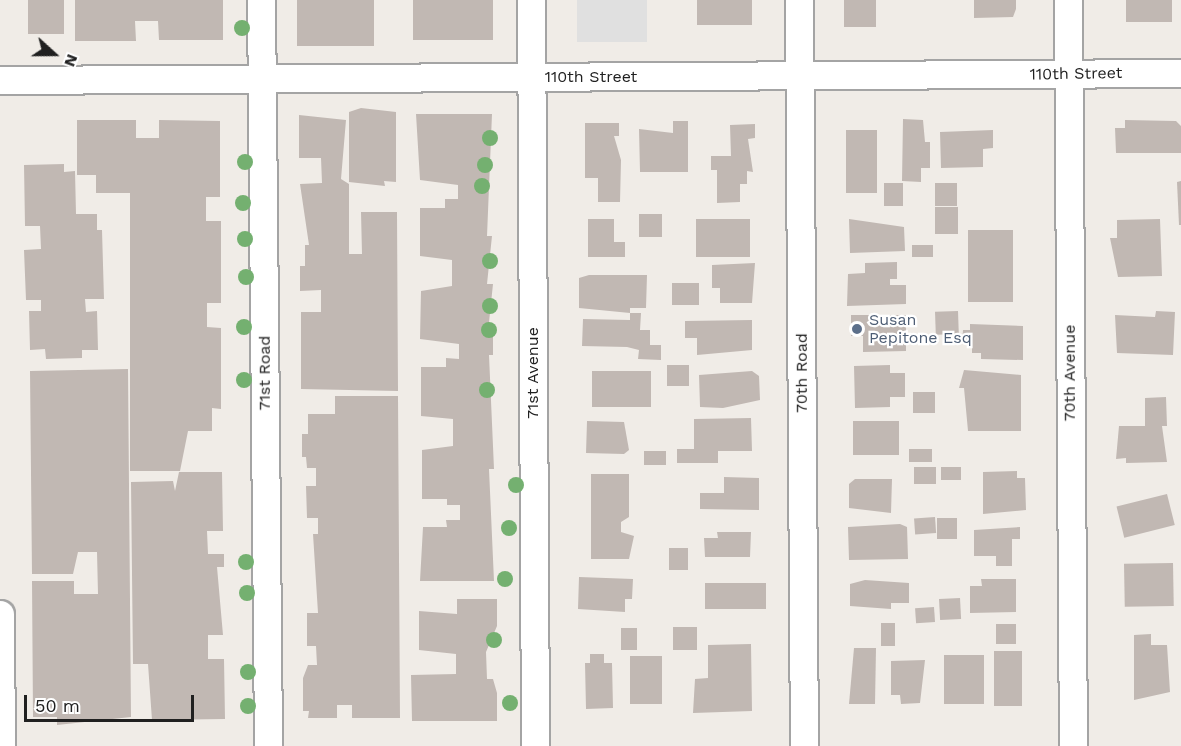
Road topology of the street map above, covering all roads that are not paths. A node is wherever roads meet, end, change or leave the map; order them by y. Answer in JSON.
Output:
{"nodes":[{"id":1,"x":261,"y":0,"type":"edge"},
{"id":2,"x":531,"y":0,"type":"edge"},
{"id":3,"x":799,"y":0,"type":"edge"},
{"id":4,"x":1068,"y":0,"type":"edge"},
{"id":5,"x":1068,"y":73,"type":"junction"},
{"id":6,"x":1181,"y":73,"type":"edge"},
{"id":7,"x":800,"y":76,"type":"junction"},
{"id":8,"x":532,"y":78,"type":"junction"},
{"id":9,"x":262,"y":79,"type":"junction"},
{"id":10,"x":0,"y":80,"type":"edge"},
{"id":11,"x":0,"y":614,"type":"edge"},
{"id":12,"x":1,"y":746,"type":"edge"},
{"id":13,"x":268,"y":746,"type":"edge"},
{"id":14,"x":535,"y":746,"type":"edge"},
{"id":15,"x":804,"y":746,"type":"edge"},
{"id":16,"x":1073,"y":746,"type":"edge"}],
"edges":[{"from":1,"to":9,"type":"street","name":"71st Road"},
{"from":2,"to":8,"type":"street","name":"71st Avenue"},
{"from":3,"to":7,"type":"street","name":"70th Road"},
{"from":4,"to":5,"type":"street","name":"70th Avenue"},
{"from":5,"to":6,"type":"street","name":"110th Street"},
{"from":5,"to":7,"type":"street","name":"110th Street"},
{"from":5,"to":16,"type":"street","name":"70th Avenue"},
{"from":7,"to":8,"type":"street","name":"110th Street"},
{"from":7,"to":15,"type":"street","name":"70th Road"},
{"from":8,"to":9,"type":"street","name":"110th Street"},
{"from":8,"to":14,"type":"street","name":"71st Avenue"},
{"from":9,"to":10,"type":"street","name":"110th Street"},
{"from":9,"to":13,"type":"street","name":"71st Road"},
{"from":11,"to":12,"type":"street"}]}
